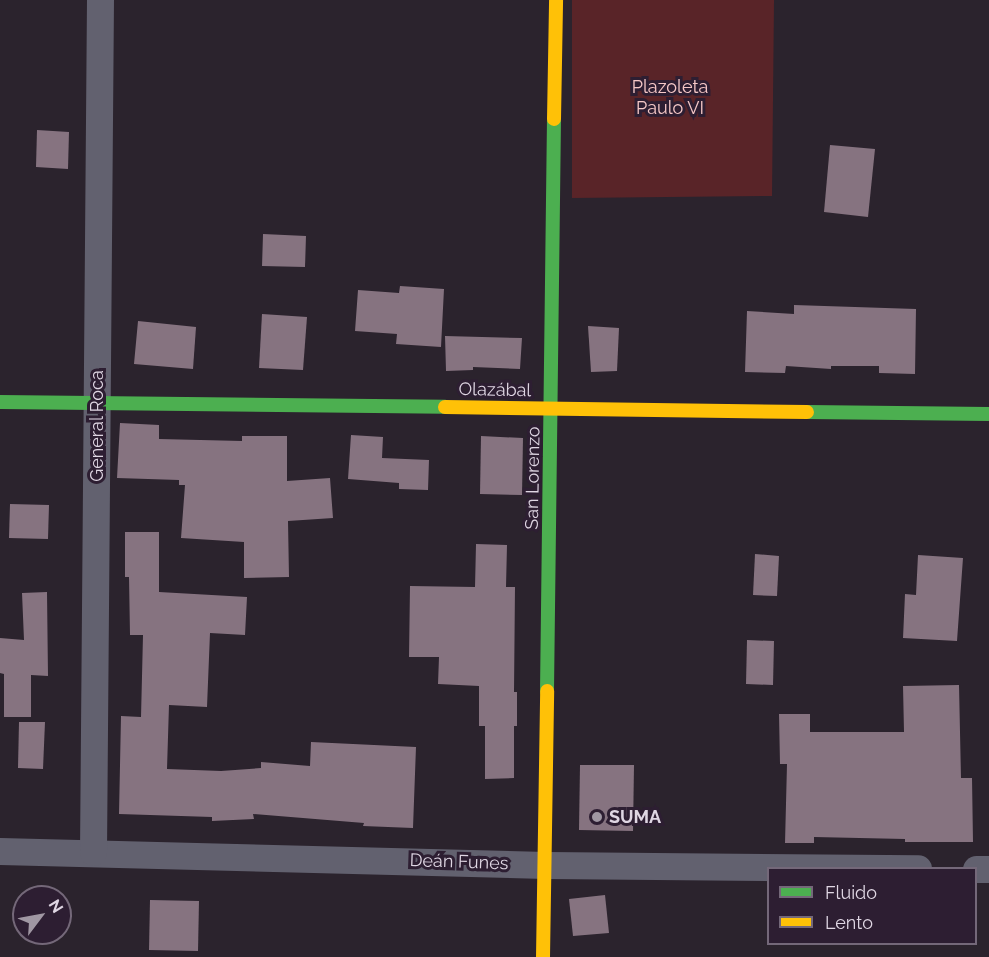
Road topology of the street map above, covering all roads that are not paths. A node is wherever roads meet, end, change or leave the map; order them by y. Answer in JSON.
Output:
{"nodes":[{"id":1,"x":100,"y":0,"type":"edge"},
{"id":2,"x":556,"y":0,"type":"edge"},
{"id":3,"x":0,"y":402,"type":"edge"},
{"id":4,"x":98,"y":403,"type":"junction"},
{"id":5,"x":552,"y":409,"type":"junction"},
{"id":6,"x":989,"y":414,"type":"edge"},
{"id":7,"x":0,"y":851,"type":"edge"},
{"id":8,"x":93,"y":852,"type":"junction"},
{"id":9,"x":546,"y":865,"type":"junction"},
{"id":10,"x":794,"y":867,"type":"edge"},
{"id":11,"x":543,"y":957,"type":"edge"}],
"edges":[{"from":1,"to":4,"type":"street","name":"General Roca"},
{"from":2,"to":5,"type":"street","name":"San Lorenzo"},
{"from":3,"to":4,"type":"street","name":"Olazábal"},
{"from":4,"to":5,"type":"street","name":"Olazábal"},
{"from":4,"to":8,"type":"street","name":"General Roca"},
{"from":5,"to":6,"type":"street","name":"Olazábal"},
{"from":5,"to":9,"type":"street","name":"San Lorenzo"},
{"from":7,"to":8,"type":"street","name":"Deán Funes"},
{"from":8,"to":9,"type":"street","name":"Deán Funes"},
{"from":9,"to":10,"type":"street","name":"Deán Funes"},
{"from":9,"to":11,"type":"street","name":"San Lorenzo"}]}
